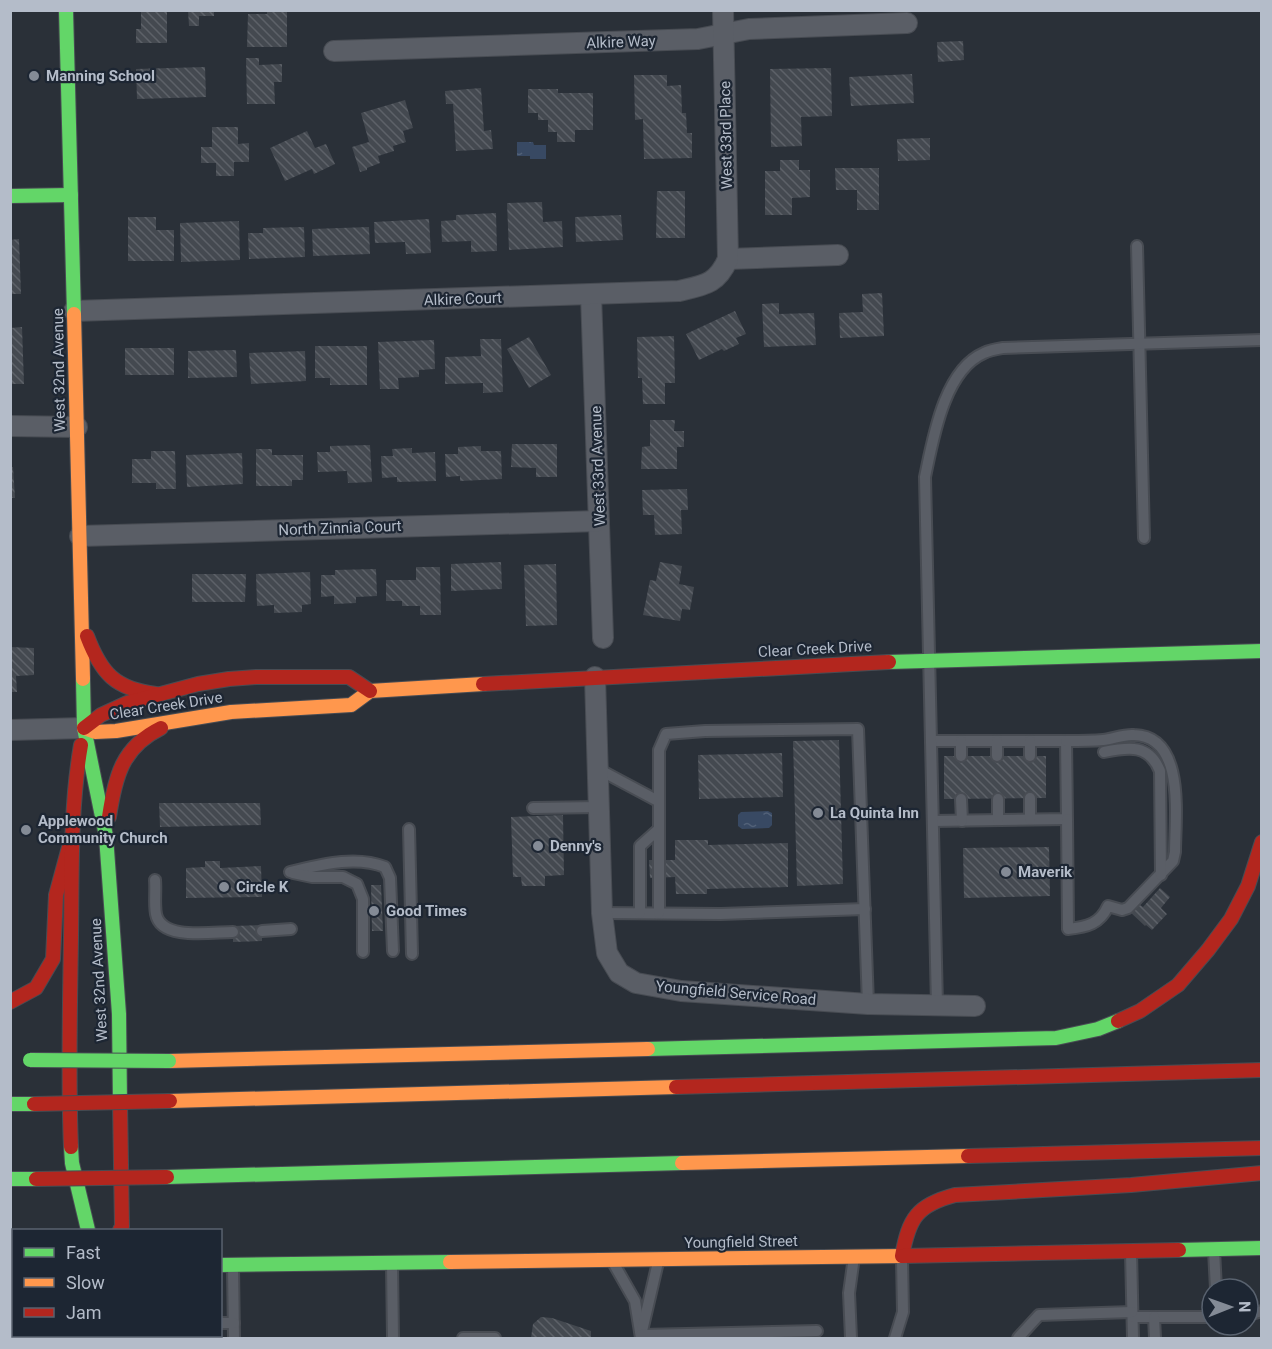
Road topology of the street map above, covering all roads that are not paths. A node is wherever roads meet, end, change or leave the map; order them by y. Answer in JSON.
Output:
{"nodes":[{"id":1,"x":66,"y":10,"type":"edge"},
{"id":2,"x":723,"y":10,"type":"edge"},
{"id":3,"x":907,"y":23,"type":"dead end"},
{"id":4,"x":724,"y":34,"type":"junction"},
{"id":5,"x":334,"y":51,"type":"dead end"},
{"id":6,"x":71,"y":195,"type":"junction"},
{"id":7,"x":10,"y":196,"type":"edge"},
{"id":8,"x":1137,"y":246,"type":"dead end"},
{"id":9,"x":838,"y":255,"type":"dead end"},
{"id":10,"x":728,"y":259,"type":"junction"},
{"id":11,"x":591,"y":295,"type":"junction"},
{"id":12,"x":74,"y":311,"type":"junction"},
{"id":13,"x":1262,"y":340,"type":"edge"},
{"id":14,"x":1138,"y":343,"type":"junction"},
{"id":15,"x":10,"y":426,"type":"edge"},
{"id":16,"x":77,"y":427,"type":"junction"},
{"id":17,"x":600,"y":521,"type":"junction"},
{"id":18,"x":80,"y":536,"type":"junction"},
{"id":19,"x":1144,"y":538,"type":"dead end"},
{"id":20,"x":82,"y":621,"type":"junction"},
{"id":21,"x":603,"y":638,"type":"dead end"},
{"id":22,"x":1262,"y":651,"type":"edge"},
{"id":23,"x":929,"y":660,"type":"junction"},
{"id":24,"x":595,"y":677,"type":"junction"},
{"id":25,"x":370,"y":691,"type":"junction"},
{"id":26,"x":161,"y":694,"type":"junction"},
{"id":27,"x":177,"y":722,"type":"junction"},
{"id":28,"x":84,"y":728,"type":"junction"},
{"id":29,"x":10,"y":730,"type":"edge"},
{"id":30,"x":931,"y":741,"type":"junction"},
{"id":31,"x":961,"y":741,"type":"junction"},
{"id":32,"x":997,"y":741,"type":"junction"},
{"id":33,"x":1030,"y":741,"type":"junction"},
{"id":34,"x":1066,"y":741,"type":"junction"},
{"id":35,"x":1104,"y":752,"type":"dead end"},
{"id":36,"x":961,"y":756,"type":"dead end"},
{"id":37,"x":998,"y":756,"type":"dead end"},
{"id":38,"x":1030,"y":756,"type":"dead end"},
{"id":39,"x":598,"y":769,"type":"junction"},
{"id":40,"x":1030,"y":798,"type":"dead end"},
{"id":41,"x":961,"y":799,"type":"dead end"},
{"id":42,"x":998,"y":799,"type":"dead end"},
{"id":43,"x":658,"y":801,"type":"junction"},
{"id":44,"x":599,"y":807,"type":"junction"},
{"id":45,"x":533,"y":808,"type":"dead end"},
{"id":46,"x":1030,"y":819,"type":"junction"},
{"id":47,"x":1067,"y":819,"type":"junction"},
{"id":48,"x":962,"y":820,"type":"junction"},
{"id":49,"x":998,"y":820,"type":"junction"},
{"id":50,"x":933,"y":821,"type":"junction"},
{"id":51,"x":408,"y":829,"type":"dead end"},
{"id":52,"x":659,"y":829,"type":"junction"},
{"id":53,"x":106,"y":836,"type":"junction"},
{"id":54,"x":72,"y":837,"type":"junction"},
{"id":55,"x":1262,"y":842,"type":"edge"},
{"id":56,"x":1161,"y":874,"type":"junction"},
{"id":57,"x":155,"y":880,"type":"dead end"},
{"id":58,"x":865,"y":909,"type":"junction"},
{"id":59,"x":602,"y":913,"type":"junction"},
{"id":60,"x":640,"y":913,"type":"junction"},
{"id":61,"x":659,"y":913,"type":"junction"},
{"id":62,"x":291,"y":929,"type":"dead end"},
{"id":63,"x":262,"y":931,"type":"dead end"},
{"id":64,"x":233,"y":932,"type":"dead end"},
{"id":65,"x":393,"y":951,"type":"dead end"},
{"id":66,"x":363,"y":952,"type":"dead end"},
{"id":67,"x":412,"y":954,"type":"dead end"},
{"id":68,"x":10,"y":1002,"type":"edge"},
{"id":69,"x":867,"y":1004,"type":"junction"},
{"id":70,"x":937,"y":1006,"type":"junction"},
{"id":71,"x":975,"y":1006,"type":"dead end"},
{"id":72,"x":25,"y":1060,"type":"dead end"},
{"id":73,"x":1262,"y":1070,"type":"edge"},
{"id":74,"x":10,"y":1104,"type":"edge"},
{"id":75,"x":1262,"y":1148,"type":"edge"},
{"id":76,"x":1262,"y":1173,"type":"edge"},
{"id":77,"x":10,"y":1179,"type":"edge"},
{"id":78,"x":88,"y":1229,"type":"edge"},
{"id":79,"x":121,"y":1229,"type":"edge"},
{"id":80,"x":1262,"y":1248,"type":"edge"},
{"id":81,"x":1215,"y":1250,"type":"junction"},
{"id":82,"x":1131,"y":1252,"type":"junction"},
{"id":83,"x":902,"y":1256,"type":"junction"},
{"id":84,"x":854,"y":1257,"type":"junction"},
{"id":85,"x":613,"y":1260,"type":"junction"},
{"id":86,"x":658,"y":1260,"type":"junction"},
{"id":87,"x":392,"y":1263,"type":"junction"},
{"id":88,"x":224,"y":1267,"type":"edge"},
{"id":89,"x":1216,"y":1277,"type":"edge"},
{"id":90,"x":1133,"y":1315,"type":"junction"},
{"id":91,"x":1154,"y":1317,"type":"junction"},
{"id":92,"x":1200,"y":1317,"type":"edge"},
{"id":93,"x":222,"y":1323,"type":"edge"},
{"id":94,"x":234,"y":1323,"type":"junction"},
{"id":95,"x":817,"y":1331,"type":"dead end"},
{"id":96,"x":641,"y":1336,"type":"edge"},
{"id":97,"x":234,"y":1338,"type":"edge"},
{"id":98,"x":393,"y":1338,"type":"edge"},
{"id":99,"x":463,"y":1338,"type":"edge"},
{"id":100,"x":495,"y":1338,"type":"edge"},
{"id":101,"x":851,"y":1338,"type":"edge"},
{"id":102,"x":895,"y":1338,"type":"edge"},
{"id":103,"x":1018,"y":1338,"type":"edge"},
{"id":104,"x":1133,"y":1338,"type":"edge"},
{"id":105,"x":1155,"y":1338,"type":"edge"}],
"edges":[{"from":1,"to":6,"type":"main road","name":"West 32nd Avenue"},
{"from":2,"to":4,"type":"street","name":"West 33rd Place"},
{"from":3,"to":4,"type":"street","name":"Alkire Way"},
{"from":4,"to":5,"type":"street","name":"Alkire Way"},
{"from":4,"to":10,"type":"street","name":"West 33rd Place"},
{"from":6,"to":7,"type":"main road"},
{"from":6,"to":12,"type":"main road","name":"West 32nd Avenue"},
{"from":8,"to":14,"type":"lane"},
{"from":9,"to":10,"type":"street"},
{"from":10,"to":11,"type":"street","name":"Alkire Court"},
{"from":11,"to":12,"type":"street","name":"Alkire Court"},
{"from":11,"to":17,"type":"street","name":"West 33rd Avenue"},
{"from":12,"to":16,"type":"main road","name":"West 32nd Avenue"},
{"from":13,"to":14,"type":"lane"},
{"from":14,"to":19,"type":"lane"},
{"from":14,"to":23,"type":"lane"},
{"from":15,"to":16,"type":"street"},
{"from":16,"to":18,"type":"main road","name":"West 32nd Avenue"},
{"from":17,"to":18,"type":"street","name":"North Zinnia Court"},
{"from":17,"to":21,"type":"street","name":"West 33rd Avenue"},
{"from":18,"to":20,"type":"main road","name":"West 32nd Avenue"},
{"from":20,"to":26,"type":"main road"},
{"from":20,"to":28,"type":"main road","name":"West 32nd Avenue"},
{"from":22,"to":23,"type":"main road","name":"Clear Creek Drive"},
{"from":23,"to":24,"type":"main road","name":"Clear Creek Drive"},
{"from":23,"to":30,"type":"lane"},
{"from":24,"to":25,"type":"main road","name":"Clear Creek Drive"},
{"from":24,"to":39,"type":"street","name":"Youngfield Service Road"},
{"from":25,"to":26,"type":"main road","name":"Clear Creek Drive"},
{"from":25,"to":27,"type":"main road","name":"Clear Creek Drive"},
{"from":26,"to":28,"type":"main road","name":"Clear Creek Drive"},
{"from":27,"to":28,"type":"main road","name":"Clear Creek Drive"},
{"from":27,"to":53,"type":"main road"},
{"from":28,"to":29,"type":"street"},
{"from":28,"to":53,"type":"main road","name":"West 32nd Avenue"},
{"from":28,"to":54,"type":"main road","name":"West 32nd Avenue"},
{"from":30,"to":31,"type":"lane"},
{"from":30,"to":50,"type":"lane"},
{"from":31,"to":32,"type":"lane"},
{"from":31,"to":36,"type":"lane"},
{"from":32,"to":33,"type":"lane"},
{"from":32,"to":37,"type":"lane"},
{"from":33,"to":34,"type":"lane"},
{"from":33,"to":38,"type":"lane"},
{"from":34,"to":47,"type":"lane"},
{"from":34,"to":56,"type":"lane"},
{"from":35,"to":56,"type":"lane"},
{"from":39,"to":43,"type":"lane"},
{"from":39,"to":44,"type":"street","name":"Youngfield Service Road"},
{"from":40,"to":46,"type":"lane"},
{"from":41,"to":48,"type":"lane"},
{"from":42,"to":49,"type":"lane"},
{"from":43,"to":52,"type":"lane"},
{"from":43,"to":58,"type":"lane"},
{"from":44,"to":45,"type":"lane"},
{"from":44,"to":59,"type":"street","name":"Youngfield Service Road"},
{"from":46,"to":47,"type":"lane"},
{"from":46,"to":49,"type":"lane"},
{"from":47,"to":56,"type":"lane"},
{"from":48,"to":49,"type":"lane"},
{"from":48,"to":50,"type":"lane"},
{"from":50,"to":70,"type":"lane"},
{"from":51,"to":67,"type":"lane"},
{"from":52,"to":60,"type":"lane"},
{"from":52,"to":61,"type":"lane"},
{"from":53,"to":79,"type":"main road","name":"West 32nd Avenue"},
{"from":54,"to":68,"type":"main road"},
{"from":54,"to":78,"type":"main road","name":"West 32nd Avenue"},
{"from":55,"to":72,"type":"main road","bridge":true},
{"from":57,"to":64,"type":"lane"},
{"from":58,"to":61,"type":"lane"},
{"from":58,"to":69,"type":"lane"},
{"from":59,"to":60,"type":"lane"},
{"from":59,"to":69,"type":"street","name":"Youngfield Service Road"},
{"from":60,"to":61,"type":"lane"},
{"from":62,"to":63,"type":"lane"},
{"from":65,"to":66,"type":"lane"},
{"from":69,"to":70,"type":"street","name":"Youngfield Service Road"},
{"from":70,"to":71,"type":"street","name":"Youngfield Service Road"},
{"from":73,"to":74,"type":"main road","bridge":true},
{"from":75,"to":77,"type":"main road","bridge":true},
{"from":76,"to":83,"type":"main road"},
{"from":80,"to":81,"type":"main road","name":"Youngfield Street"},
{"from":81,"to":82,"type":"main road","name":"Youngfield Street"},
{"from":81,"to":89,"type":"lane"},
{"from":82,"to":83,"type":"main road","name":"Youngfield Street"},
{"from":82,"to":90,"type":"lane"},
{"from":83,"to":84,"type":"main road","name":"Youngfield Street"},
{"from":83,"to":102,"type":"lane"},
{"from":84,"to":86,"type":"main road","name":"Youngfield Street"},
{"from":84,"to":101,"type":"lane"},
{"from":85,"to":86,"type":"main road","name":"Youngfield Street"},
{"from":85,"to":87,"type":"main road","name":"Youngfield Street"},
{"from":85,"to":96,"type":"lane"},
{"from":86,"to":96,"type":"lane"},
{"from":87,"to":88,"type":"main road","name":"Youngfield Street"},
{"from":87,"to":98,"type":"lane"},
{"from":88,"to":94,"type":"lane"},
{"from":90,"to":91,"type":"lane"},
{"from":90,"to":103,"type":"lane"},
{"from":90,"to":104,"type":"lane"},
{"from":91,"to":92,"type":"lane"},
{"from":91,"to":105,"type":"lane"},
{"from":93,"to":94,"type":"lane"},
{"from":94,"to":97,"type":"lane"},
{"from":95,"to":96,"type":"lane"},
{"from":99,"to":100,"type":"lane"}]}
